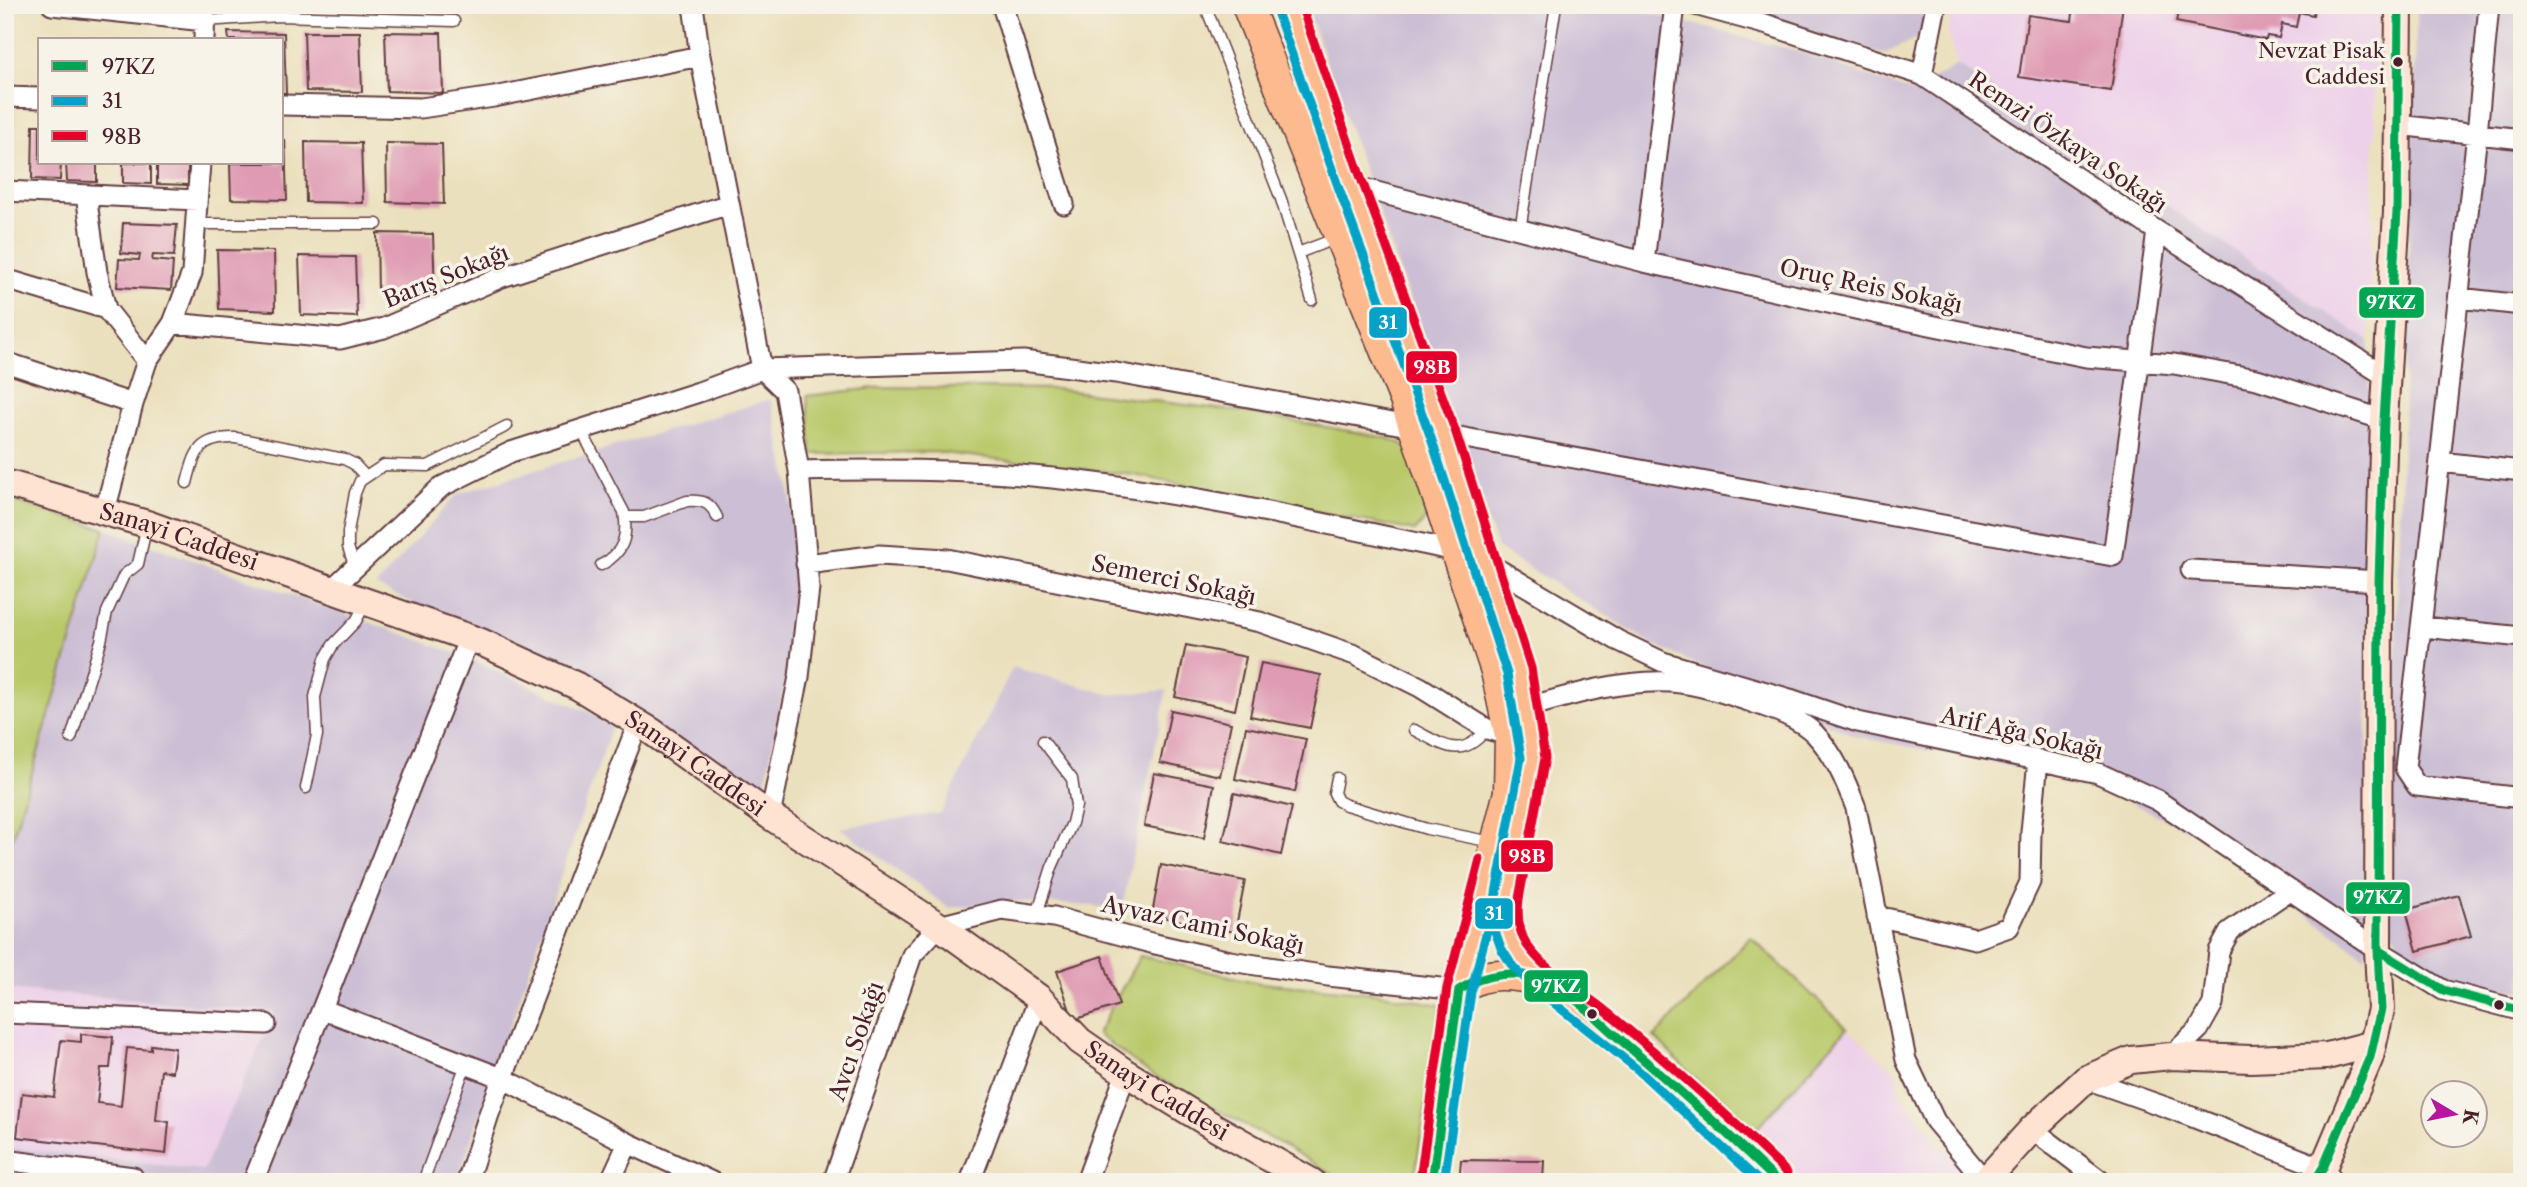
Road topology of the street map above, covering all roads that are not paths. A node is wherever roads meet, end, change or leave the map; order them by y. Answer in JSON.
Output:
{"nodes":[{"id":1,"x":52,"y":5,"type":"edge"},
{"id":2,"x":693,"y":5,"type":"edge"},
{"id":3,"x":1002,"y":5,"type":"edge"},
{"id":4,"x":1205,"y":5,"type":"edge"},
{"id":5,"x":1247,"y":5,"type":"edge"},
{"id":6,"x":1288,"y":5,"type":"edge"},
{"id":7,"x":1556,"y":5,"type":"edge"},
{"id":8,"x":1675,"y":5,"type":"edge"},
{"id":9,"x":1695,"y":5,"type":"edge"},
{"id":10,"x":1936,"y":5,"type":"edge"},
{"id":11,"x":2399,"y":5,"type":"edge"},
{"id":12,"x":2488,"y":5,"type":"edge"},
{"id":13,"x":454,"y":21,"type":"dead end"},
{"id":14,"x":205,"y":22,"type":"edge"},
{"id":15,"x":700,"y":56,"type":"junction"},
{"id":16,"x":1922,"y":75,"type":"junction"},
{"id":17,"x":5,"y":97,"type":"edge"},
{"id":18,"x":38,"y":98,"type":"edge"},
{"id":19,"x":284,"y":105,"type":"edge"},
{"id":20,"x":2398,"y":125,"type":"junction"},
{"id":21,"x":2477,"y":134,"type":"junction"},
{"id":22,"x":2522,"y":139,"type":"edge"},
{"id":23,"x":200,"y":164,"type":"edge"},
{"id":24,"x":1350,"y":185,"type":"junction"},
{"id":25,"x":5,"y":191,"type":"edge"},
{"id":26,"x":86,"y":195,"type":"junction"},
{"id":27,"x":197,"y":200,"type":"junction"},
{"id":28,"x":729,"y":204,"type":"junction"},
{"id":29,"x":1064,"y":204,"type":"dead end"},
{"id":30,"x":195,"y":224,"type":"junction"},
{"id":31,"x":377,"y":224,"type":"dead end"},
{"id":32,"x":1520,"y":230,"type":"junction"},
{"id":33,"x":2157,"y":231,"type":"junction"},
{"id":34,"x":1339,"y":237,"type":"junction"},
{"id":35,"x":1298,"y":253,"type":"junction"},
{"id":36,"x":1644,"y":262,"type":"junction"},
{"id":37,"x":5,"y":279,"type":"edge"},
{"id":38,"x":2459,"y":298,"type":"junction"},
{"id":39,"x":1312,"y":300,"type":"dead end"},
{"id":40,"x":2522,"y":305,"type":"edge"},
{"id":41,"x":106,"y":309,"type":"junction"},
{"id":42,"x":173,"y":323,"type":"junction"},
{"id":43,"x":148,"y":361,"type":"junction"},
{"id":44,"x":5,"y":362,"type":"edge"},
{"id":45,"x":2137,"y":362,"type":"junction"},
{"id":46,"x":762,"y":369,"type":"junction"},
{"id":47,"x":2387,"y":377,"type":"junction"},
{"id":48,"x":133,"y":404,"type":"junction"},
{"id":49,"x":2384,"y":420,"type":"junction"},
{"id":50,"x":507,"y":426,"type":"dead end"},
{"id":51,"x":1414,"y":427,"type":"junction"},
{"id":52,"x":580,"y":430,"type":"junction"},
{"id":53,"x":1443,"y":433,"type":"junction"},
{"id":54,"x":2440,"y":462,"type":"junction"},
{"id":55,"x":799,"y":471,"type":"junction"},
{"id":56,"x":2522,"y":471,"type":"edge"},
{"id":57,"x":366,"y":477,"type":"junction"},
{"id":58,"x":5,"y":483,"type":"edge"},
{"id":59,"x":187,"y":483,"type":"dead end"},
{"id":60,"x":105,"y":511,"type":"junction"},
{"id":61,"x":625,"y":517,"type":"junction"},
{"id":62,"x":717,"y":517,"type":"dead end"},
{"id":63,"x":147,"y":524,"type":"junction"},
{"id":64,"x":1456,"y":551,"type":"junction"},
{"id":65,"x":1484,"y":561,"type":"junction"},
{"id":66,"x":806,"y":564,"type":"junction"},
{"id":67,"x":601,"y":565,"type":"dead end"},
{"id":68,"x":355,"y":568,"type":"junction"},
{"id":69,"x":2191,"y":570,"type":"dead end"},
{"id":70,"x":2379,"y":581,"type":"junction"},
{"id":71,"x":332,"y":589,"type":"junction"},
{"id":72,"x":366,"y":601,"type":"junction"},
{"id":73,"x":2423,"y":627,"type":"junction"},
{"id":74,"x":2522,"y":637,"type":"edge"},
{"id":75,"x":469,"y":638,"type":"junction"},
{"id":76,"x":1525,"y":708,"type":"junction"},
{"id":77,"x":638,"y":723,"type":"junction"},
{"id":78,"x":1414,"y":730,"type":"dead end"},
{"id":79,"x":1499,"y":732,"type":"junction"},
{"id":80,"x":71,"y":738,"type":"dead end"},
{"id":81,"x":1043,"y":741,"type":"dead end"},
{"id":82,"x":2038,"y":760,"type":"junction"},
{"id":83,"x":1337,"y":778,"type":"dead end"},
{"id":84,"x":306,"y":788,"type":"dead end"},
{"id":85,"x":2522,"y":798,"type":"edge"},
{"id":86,"x":770,"y":816,"type":"junction"},
{"id":87,"x":1496,"y":843,"type":"junction"},
{"id":88,"x":2290,"y":890,"type":"junction"},
{"id":89,"x":1037,"y":914,"type":"junction"},
{"id":90,"x":1877,"y":916,"type":"junction"},
{"id":91,"x":939,"y":926,"type":"junction"},
{"id":92,"x":2378,"y":950,"type":"junction"},
{"id":93,"x":1545,"y":981,"type":"junction"},
{"id":94,"x":1459,"y":990,"type":"junction"},
{"id":95,"x":1039,"y":998,"type":"junction"},
{"id":96,"x":322,"y":1009,"type":"junction"},
{"id":97,"x":2522,"y":1011,"type":"edge"},
{"id":98,"x":5,"y":1013,"type":"edge"},
{"id":99,"x":266,"y":1024,"type":"dead end"},
{"id":100,"x":2373,"y":1044,"type":"junction"},
{"id":101,"x":2171,"y":1056,"type":"junction"},
{"id":102,"x":466,"y":1065,"type":"junction"},
{"id":103,"x":1126,"y":1073,"type":"junction"},
{"id":104,"x":502,"y":1078,"type":"junction"},
{"id":105,"x":2086,"y":1079,"type":"junction"},
{"id":106,"x":2032,"y":1129,"type":"junction"},
{"id":107,"x":628,"y":1143,"type":"junction"},
{"id":108,"x":5,"y":1160,"type":"edge"},
{"id":109,"x":2324,"y":1177,"type":"edge"},
{"id":110,"x":1985,"y":1181,"type":"edge"},
{"id":111,"x":132,"y":1182,"type":"edge"},
{"id":112,"x":253,"y":1182,"type":"edge"},
{"id":113,"x":423,"y":1182,"type":"edge"},
{"id":114,"x":467,"y":1182,"type":"edge"},
{"id":115,"x":610,"y":1182,"type":"edge"},
{"id":116,"x":712,"y":1182,"type":"edge"},
{"id":117,"x":833,"y":1182,"type":"edge"},
{"id":118,"x":970,"y":1182,"type":"edge"},
{"id":119,"x":1086,"y":1182,"type":"edge"},
{"id":120,"x":1312,"y":1182,"type":"edge"},
{"id":121,"x":1432,"y":1182,"type":"edge"},
{"id":122,"x":1778,"y":1182,"type":"edge"},
{"id":123,"x":2102,"y":1182,"type":"edge"}],
"edges":[{"from":1,"to":14,"type":"street"},
{"from":2,"to":15,"type":"street"},
{"from":3,"to":29,"type":"street"},
{"from":4,"to":35,"type":"lane"},
{"from":5,"to":34,"type":"main road"},
{"from":6,"to":24,"type":"main road"},
{"from":7,"to":32,"type":"lane"},
{"from":8,"to":36,"type":"street"},
{"from":9,"to":16,"type":"street","name":"Remzi Özkaya Sokağı"},
{"from":10,"to":16,"type":"street"},
{"from":11,"to":20,"type":"main road"},
{"from":12,"to":21,"type":"street"},
{"from":13,"to":14,"type":"lane"},
{"from":15,"to":19,"type":"street"},
{"from":15,"to":28,"type":"street"},
{"from":16,"to":33,"type":"street","name":"Remzi Özkaya Sokağı"},
{"from":17,"to":18,"type":"street"},
{"from":20,"to":21,"type":"street"},
{"from":20,"to":47,"type":"main road"},
{"from":21,"to":22,"type":"street"},
{"from":21,"to":38,"type":"street"},
{"from":23,"to":27,"type":"street"},
{"from":24,"to":32,"type":"street","name":"Oruç Reis Sokağı"},
{"from":24,"to":53,"type":"main road"},
{"from":25,"to":26,"type":"street"},
{"from":26,"to":27,"type":"street"},
{"from":26,"to":41,"type":"street"},
{"from":27,"to":30,"type":"street"},
{"from":28,"to":42,"type":"street","name":"Barış Sokağı"},
{"from":28,"to":46,"type":"street"},
{"from":30,"to":31,"type":"lane"},
{"from":30,"to":42,"type":"street"},
{"from":32,"to":36,"type":"street","name":"Oruç Reis Sokağı"},
{"from":33,"to":45,"type":"street"},
{"from":33,"to":47,"type":"street","name":"Remzi Özkaya Sokağı"},
{"from":34,"to":35,"type":"lane"},
{"from":34,"to":51,"type":"main road"},
{"from":35,"to":39,"type":"lane"},
{"from":36,"to":45,"type":"street","name":"Oruç Reis Sokağı"},
{"from":37,"to":41,"type":"street"},
{"from":38,"to":40,"type":"street"},
{"from":38,"to":54,"type":"street"},
{"from":41,"to":43,"type":"street"},
{"from":42,"to":43,"type":"street"},
{"from":43,"to":48,"type":"street"},
{"from":44,"to":48,"type":"street"},
{"from":45,"to":49,"type":"street","name":"Oruç Reis Sokağı"},
{"from":45,"to":53,"type":"street"},
{"from":46,"to":51,"type":"street"},
{"from":46,"to":52,"type":"street"},
{"from":46,"to":55,"type":"street"},
{"from":47,"to":49,"type":"main road"},
{"from":48,"to":60,"type":"street"},
{"from":49,"to":70,"type":"main road"},
{"from":50,"to":57,"type":"lane"},
{"from":51,"to":64,"type":"main road"},
{"from":52,"to":61,"type":"lane"},
{"from":52,"to":68,"type":"street"},
{"from":53,"to":65,"type":"main road"},
{"from":54,"to":56,"type":"street"},
{"from":54,"to":73,"type":"street"},
{"from":55,"to":64,"type":"street"},
{"from":55,"to":66,"type":"street"},
{"from":57,"to":59,"type":"lane"},
{"from":57,"to":68,"type":"lane"},
{"from":58,"to":60,"type":"main road","name":"Sanayi Caddesi"},
{"from":60,"to":63,"type":"main road","name":"Sanayi Caddesi"},
{"from":61,"to":62,"type":"lane"},
{"from":61,"to":67,"type":"lane"},
{"from":63,"to":71,"type":"main road","name":"Sanayi Caddesi"},
{"from":63,"to":80,"type":"lane"},
{"from":64,"to":79,"type":"main road"},
{"from":65,"to":76,"type":"main road"},
{"from":65,"to":82,"type":"street","name":"Arif Ağa Sokağı"},
{"from":66,"to":79,"type":"street","name":"Semerci Sokağı"},
{"from":66,"to":86,"type":"street"},
{"from":68,"to":71,"type":"street"},
{"from":69,"to":70,"type":"street"},
{"from":70,"to":92,"type":"main road"},
{"from":71,"to":72,"type":"main road","name":"Sanayi Caddesi"},
{"from":72,"to":75,"type":"main road","name":"Sanayi Caddesi"},
{"from":72,"to":84,"type":"lane"},
{"from":73,"to":74,"type":"street"},
{"from":73,"to":85,"type":"street"},
{"from":75,"to":77,"type":"main road","name":"Sanayi Caddesi"},
{"from":75,"to":96,"type":"street"},
{"from":76,"to":90,"type":"street"},
{"from":76,"to":93,"type":"main road"},
{"from":77,"to":86,"type":"main road","name":"Sanayi Caddesi"},
{"from":77,"to":104,"type":"street"},
{"from":78,"to":79,"type":"lane"},
{"from":79,"to":87,"type":"main road"},
{"from":81,"to":89,"type":"lane"},
{"from":82,"to":88,"type":"street","name":"Arif Ağa Sokağı"},
{"from":82,"to":90,"type":"street"},
{"from":83,"to":87,"type":"lane"},
{"from":86,"to":91,"type":"main road","name":"Sanayi Caddesi"},
{"from":87,"to":94,"type":"main road"},
{"from":88,"to":92,"type":"street","name":"Arif Ağa Sokağı"},
{"from":88,"to":101,"type":"street"},
{"from":89,"to":91,"type":"street","name":"Ayvaz Cami Sokağı"},
{"from":89,"to":94,"type":"street","name":"Ayvaz Cami Sokağı"},
{"from":90,"to":110,"type":"street"},
{"from":91,"to":95,"type":"main road","name":"Sanayi Caddesi"},
{"from":91,"to":117,"type":"street","name":"Avcı Sokağı"},
{"from":92,"to":97,"type":"street","name":"Arif Ağa Sokağı"},
{"from":92,"to":100,"type":"main road"},
{"from":93,"to":94,"type":"main road"},
{"from":93,"to":122,"type":"main road"},
{"from":94,"to":121,"type":"main road"},
{"from":95,"to":103,"type":"main road","name":"Sanayi Caddesi"},
{"from":95,"to":118,"type":"street"},
{"from":96,"to":102,"type":"street"},
{"from":96,"to":112,"type":"street"},
{"from":98,"to":99,"type":"street"},
{"from":100,"to":101,"type":"main road"},
{"from":100,"to":109,"type":"main road"},
{"from":101,"to":105,"type":"main road"},
{"from":102,"to":104,"type":"street"},
{"from":102,"to":113,"type":"lane"},
{"from":103,"to":119,"type":"street"},
{"from":103,"to":120,"type":"main road","name":"Sanayi Caddesi"},
{"from":104,"to":107,"type":"street"},
{"from":104,"to":114,"type":"street"},
{"from":105,"to":106,"type":"main road"},
{"from":105,"to":109,"type":"street"},
{"from":106,"to":110,"type":"main road"},
{"from":106,"to":123,"type":"street"},
{"from":107,"to":115,"type":"street"},
{"from":107,"to":116,"type":"street"},
{"from":108,"to":111,"type":"street"}]}
